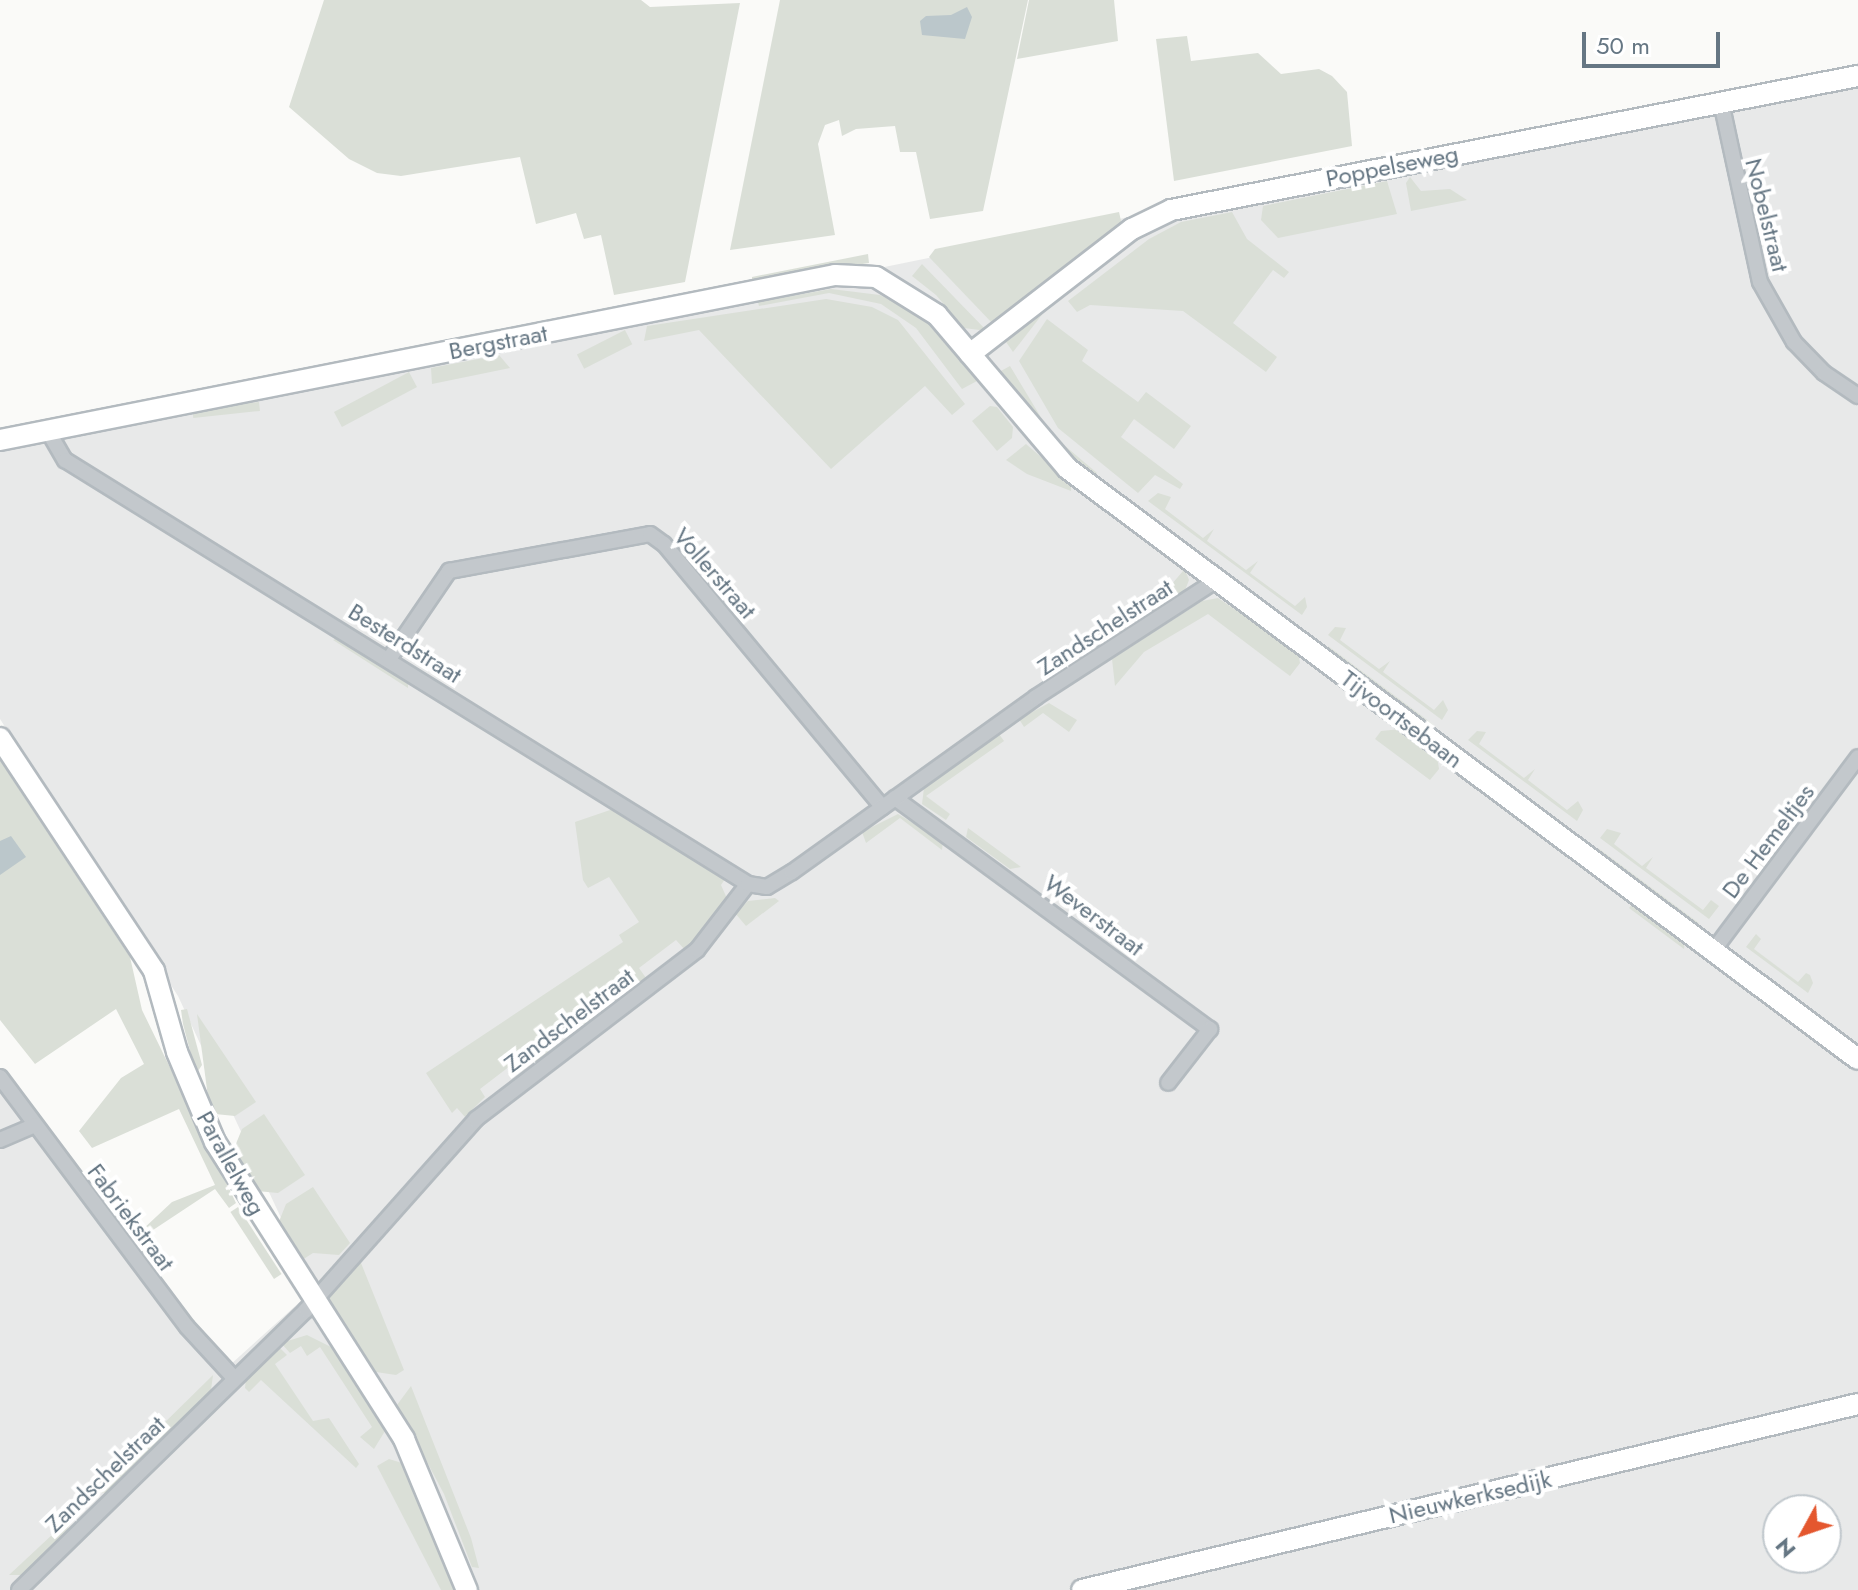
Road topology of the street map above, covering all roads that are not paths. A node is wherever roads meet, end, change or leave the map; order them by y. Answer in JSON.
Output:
{"nodes":[{"id":1,"x":1858,"y":76,"type":"edge"},
{"id":2,"x":1721,"y":102,"type":"junction"},
{"id":3,"x":970,"y":354,"type":"junction"},
{"id":4,"x":1858,"y":396,"type":"edge"},
{"id":5,"x":48,"y":431,"type":"junction"},
{"id":6,"x":0,"y":440,"type":"edge"},
{"id":7,"x":1217,"y":580,"type":"junction"},
{"id":8,"x":389,"y":659,"type":"junction"},
{"id":9,"x":0,"y":738,"type":"edge"},
{"id":10,"x":1858,"y":757,"type":"edge"},
{"id":11,"x":895,"y":798,"type":"junction"},
{"id":12,"x":882,"y":807,"type":"junction"},
{"id":13,"x":748,"y":884,"type":"junction"},
{"id":14,"x":1713,"y":951,"type":"junction"},
{"id":15,"x":1858,"y":1059,"type":"edge"},
{"id":16,"x":0,"y":1077,"type":"edge"},
{"id":17,"x":1168,"y":1083,"type":"dead end"},
{"id":18,"x":35,"y":1125,"type":"junction"},
{"id":19,"x":0,"y":1140,"type":"edge"},
{"id":20,"x":314,"y":1298,"type":"junction"},
{"id":21,"x":234,"y":1378,"type":"junction"},
{"id":22,"x":1858,"y":1404,"type":"edge"},
{"id":23,"x":19,"y":1590,"type":"edge"},
{"id":24,"x":467,"y":1590,"type":"edge"},
{"id":25,"x":1082,"y":1590,"type":"edge"}],
"edges":[{"from":1,"to":2,"type":"street","name":"Poppelseweg"},
{"from":2,"to":3,"type":"street","name":"Poppelseweg"},
{"from":2,"to":4,"type":"street","name":"Nobelstraat"},
{"from":3,"to":5,"type":"street","name":"Bergstraat"},
{"from":3,"to":7,"type":"street","name":"Tijvoortsebaan"},
{"from":5,"to":6,"type":"street","name":"Bergstraat"},
{"from":5,"to":8,"type":"street","name":"Besterdstraat"},
{"from":7,"to":11,"type":"street","name":"Zandschelstraat"},
{"from":7,"to":14,"type":"street","name":"Tijvoortsebaan"},
{"from":8,"to":12,"type":"street","name":"Vollerstraat"},
{"from":8,"to":13,"type":"street","name":"Besterdstraat"},
{"from":9,"to":20,"type":"street","name":"Parallelweg"},
{"from":10,"to":14,"type":"street","name":"De Hemeltjes"},
{"from":11,"to":12,"type":"street","name":"Zandschelstraat"},
{"from":11,"to":17,"type":"street","name":"Weverstraat"},
{"from":12,"to":13,"type":"street","name":"Zandschelstraat"},
{"from":13,"to":20,"type":"street","name":"Zandschelstraat"},
{"from":14,"to":15,"type":"street","name":"Tijvoortsebaan"},
{"from":16,"to":18,"type":"street","name":"Fabriekstraat"},
{"from":18,"to":19,"type":"street"},
{"from":18,"to":21,"type":"street","name":"Fabriekstraat"},
{"from":20,"to":21,"type":"street","name":"Zandschelstraat"},
{"from":20,"to":24,"type":"street","name":"Parallelweg"},
{"from":21,"to":23,"type":"street","name":"Zandschelstraat"},
{"from":22,"to":25,"type":"street","name":"Nieuwkerksedijk"}]}
